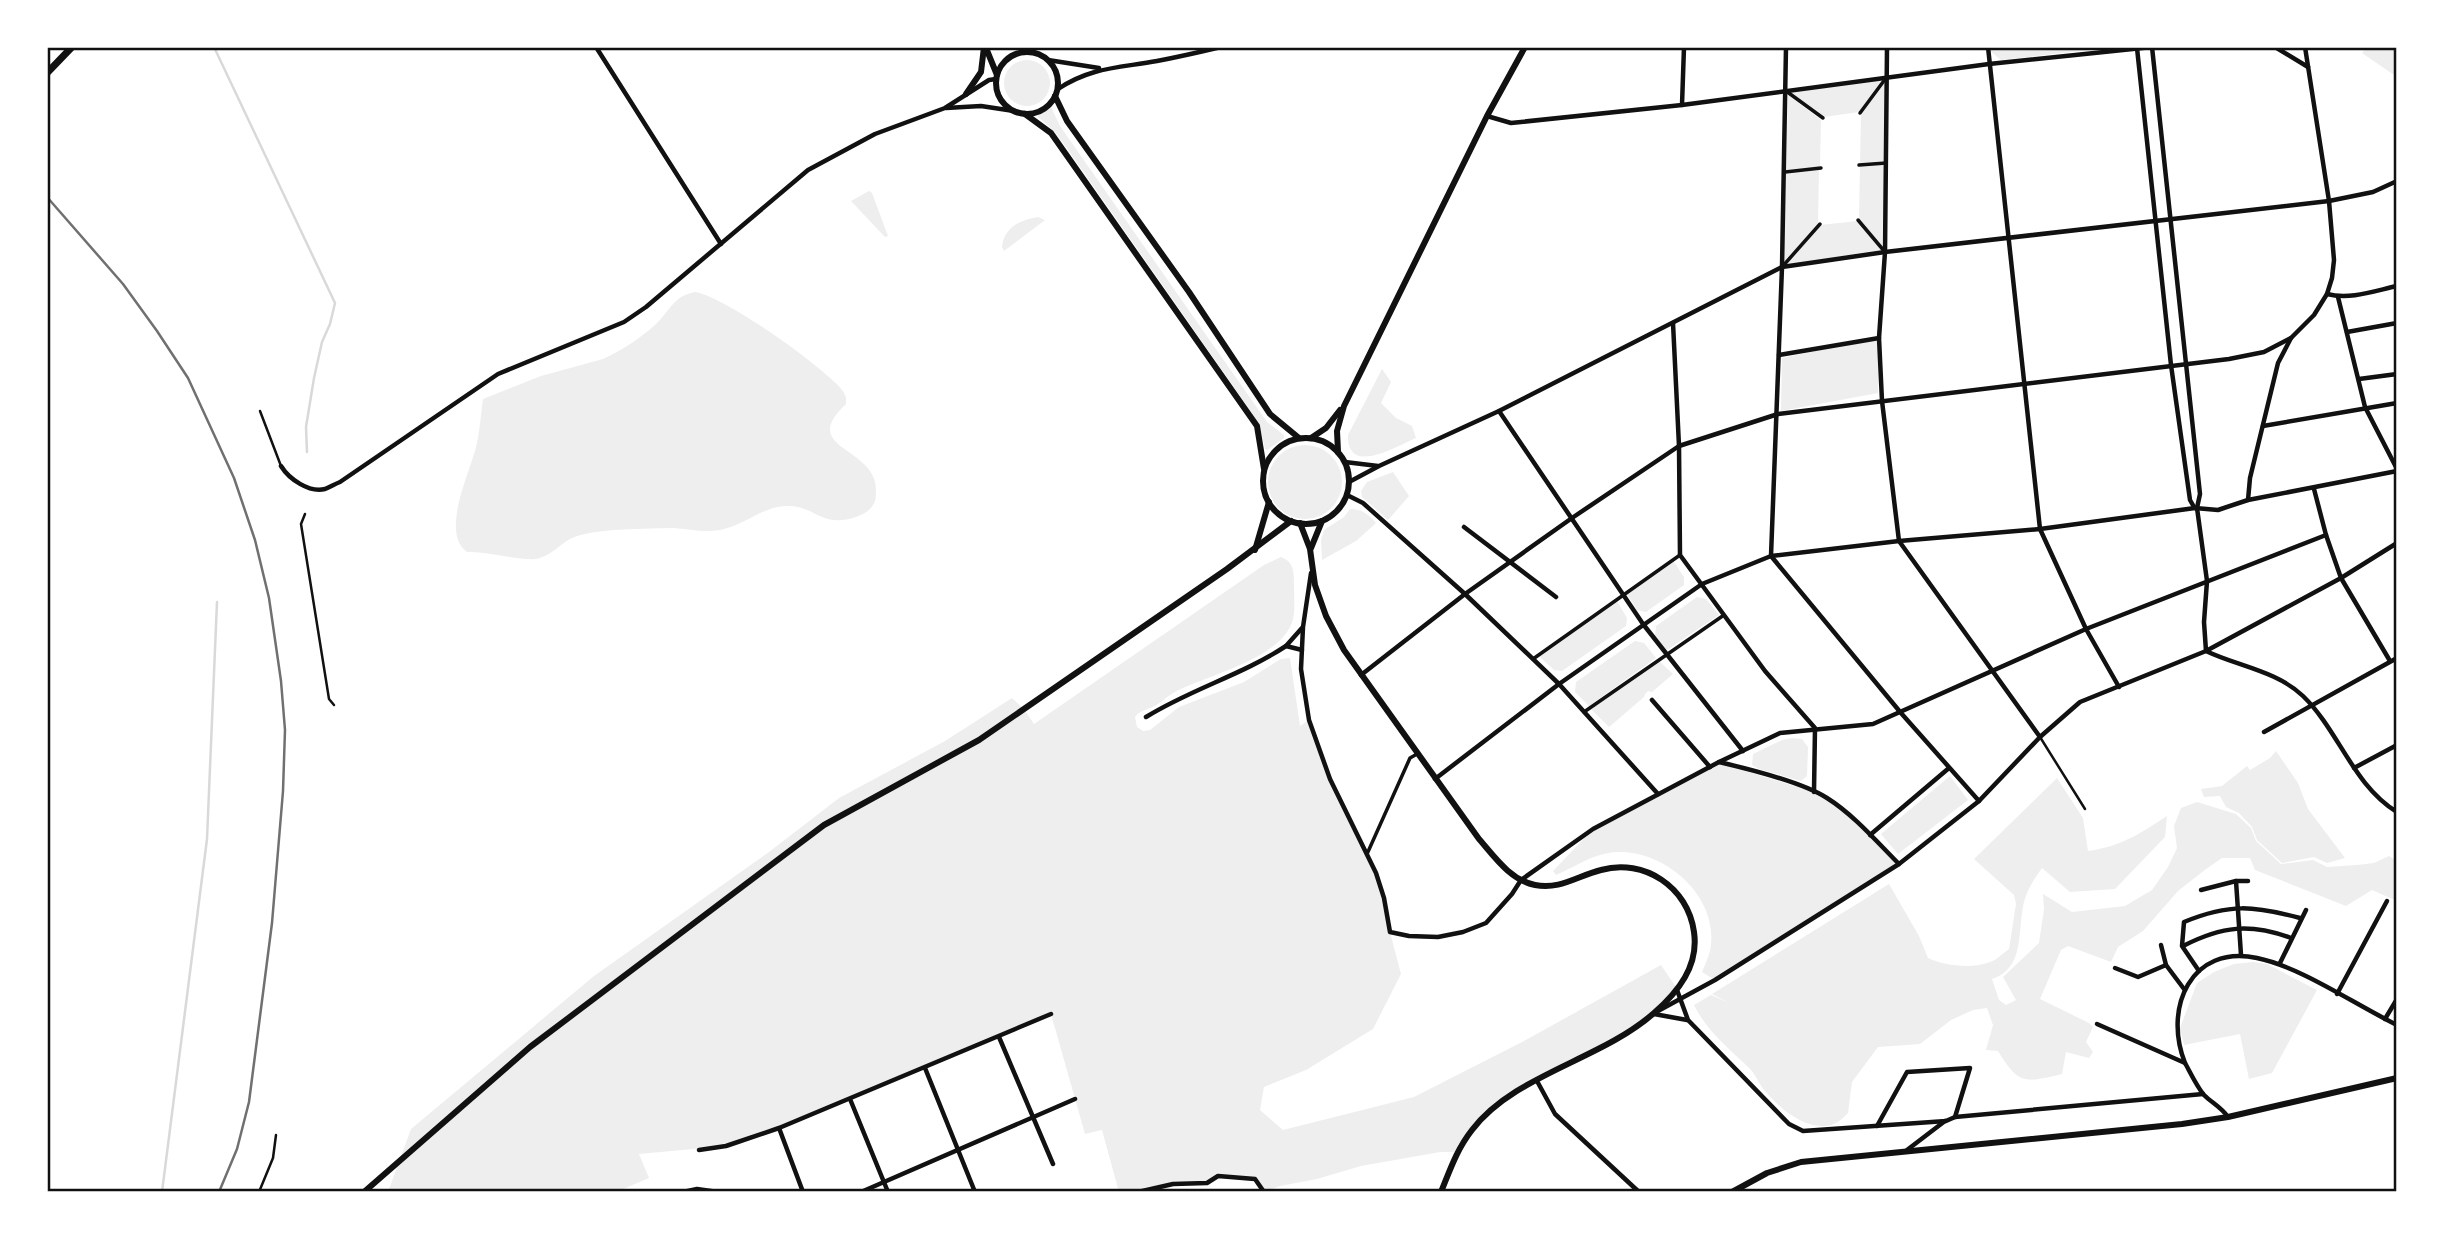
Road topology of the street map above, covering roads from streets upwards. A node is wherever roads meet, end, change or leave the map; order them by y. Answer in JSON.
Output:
{"nodes":[{"id":1,"x":72,"y":47,"type":"edge"},
{"id":2,"x":596,"y":47,"type":"edge"},
{"id":3,"x":985,"y":47,"type":"edge"},
{"id":4,"x":1221,"y":47,"type":"edge"},
{"id":5,"x":1525,"y":47,"type":"edge"},
{"id":6,"x":1684,"y":47,"type":"edge"},
{"id":7,"x":1786,"y":47,"type":"edge"},
{"id":8,"x":1887,"y":47,"type":"edge"},
{"id":9,"x":1988,"y":47,"type":"edge"},
{"id":10,"x":2152,"y":47,"type":"edge"},
{"id":11,"x":2275,"y":47,"type":"edge"},
{"id":12,"x":2305,"y":47,"type":"edge"},
{"id":13,"x":2137,"y":48,"type":"edge"},
{"id":14,"x":1023,"y":49,"type":"edge"},
{"id":15,"x":1048,"y":60,"type":"junction"},
{"id":16,"x":1989,"y":64,"type":"junction"},
{"id":17,"x":2309,"y":68,"type":"junction"},
{"id":18,"x":1103,"y":69,"type":"junction"},
{"id":19,"x":47,"y":73,"type":"edge"},
{"id":20,"x":996,"y":77,"type":"junction"},
{"id":21,"x":1887,"y":77,"type":"junction"},
{"id":22,"x":1786,"y":91,"type":"junction"},
{"id":23,"x":1056,"y":93,"type":"junction"},
{"id":24,"x":966,"y":94,"type":"junction"},
{"id":25,"x":1682,"y":105,"type":"junction"},
{"id":26,"x":945,"y":108,"type":"junction"},
{"id":27,"x":1014,"y":111,"type":"junction"},
{"id":28,"x":1860,"y":113,"type":"dead end"},
{"id":29,"x":1025,"y":114,"type":"junction"},
{"id":30,"x":1487,"y":116,"type":"junction"},
{"id":31,"x":1823,"y":118,"type":"dead end"},
{"id":32,"x":1886,"y":163,"type":"junction"},
{"id":33,"x":1859,"y":165,"type":"dead end"},
{"id":34,"x":1821,"y":168,"type":"dead end"},
{"id":35,"x":1785,"y":172,"type":"junction"},
{"id":36,"x":2397,"y":181,"type":"edge"},
{"id":37,"x":2329,"y":201,"type":"junction"},
{"id":38,"x":2171,"y":219,"type":"junction"},
{"id":39,"x":1858,"y":220,"type":"dead end"},
{"id":40,"x":2155,"y":222,"type":"junction"},
{"id":41,"x":1819,"y":224,"type":"dead end"},
{"id":42,"x":2008,"y":239,"type":"junction"},
{"id":43,"x":721,"y":244,"type":"junction"},
{"id":44,"x":1885,"y":252,"type":"junction"},
{"id":45,"x":1782,"y":267,"type":"junction"},
{"id":46,"x":2397,"y":286,"type":"edge"},
{"id":47,"x":2327,"y":294,"type":"junction"},
{"id":48,"x":2338,"y":297,"type":"junction"},
{"id":49,"x":1673,"y":323,"type":"junction"},
{"id":50,"x":2397,"y":323,"type":"edge"},
{"id":51,"x":2347,"y":331,"type":"junction"},
{"id":52,"x":1879,"y":338,"type":"junction"},
{"id":53,"x":2291,"y":338,"type":"junction"},
{"id":54,"x":1779,"y":355,"type":"junction"},
{"id":55,"x":2186,"y":364,"type":"junction"},
{"id":56,"x":2171,"y":365,"type":"junction"},
{"id":57,"x":2397,"y":374,"type":"edge"},
{"id":58,"x":2359,"y":379,"type":"junction"},
{"id":59,"x":2024,"y":383,"type":"junction"},
{"id":60,"x":1882,"y":401,"type":"junction"},
{"id":61,"x":2397,"y":403,"type":"edge"},
{"id":62,"x":1344,"y":406,"type":"junction"},
{"id":63,"x":2365,"y":407,"type":"junction"},
{"id":64,"x":1499,"y":411,"type":"junction"},
{"id":65,"x":1777,"y":414,"type":"junction"},
{"id":66,"x":2263,"y":426,"type":"junction"},
{"id":67,"x":1299,"y":438,"type":"junction"},
{"id":68,"x":1311,"y":438,"type":"junction"},
{"id":69,"x":1679,"y":446,"type":"junction"},
{"id":70,"x":1338,"y":452,"type":"junction"},
{"id":71,"x":1345,"y":462,"type":"junction"},
{"id":72,"x":281,"y":466,"type":"road end"},
{"id":73,"x":1379,"y":466,"type":"junction"},
{"id":74,"x":1264,"y":469,"type":"junction"},
{"id":75,"x":2397,"y":470,"type":"edge"},
{"id":76,"x":1349,"y":482,"type":"junction"},
{"id":77,"x":2314,"y":489,"type":"junction"},
{"id":78,"x":1347,"y":495,"type":"junction"},
{"id":79,"x":2248,"y":500,"type":"junction"},
{"id":80,"x":1269,"y":502,"type":"junction"},
{"id":81,"x":2196,"y":508,"type":"junction"},
{"id":82,"x":1572,"y":518,"type":"junction"},
{"id":83,"x":1291,"y":521,"type":"junction"},
{"id":84,"x":1322,"y":521,"type":"junction"},
{"id":85,"x":1300,"y":523,"type":"junction"},
{"id":86,"x":1464,"y":527,"type":"dead end"},
{"id":87,"x":2040,"y":529,"type":"junction"},
{"id":88,"x":2326,"y":535,"type":"junction"},
{"id":89,"x":1899,"y":541,"type":"junction"},
{"id":90,"x":2397,"y":543,"type":"edge"},
{"id":91,"x":1310,"y":549,"type":"junction"},
{"id":92,"x":1255,"y":550,"type":"junction"},
{"id":93,"x":1680,"y":555,"type":"junction"},
{"id":94,"x":1771,"y":556,"type":"junction"},
{"id":95,"x":1510,"y":562,"type":"junction"},
{"id":96,"x":1312,"y":569,"type":"junction"},
{"id":97,"x":2341,"y":578,"type":"junction"},
{"id":98,"x":2207,"y":581,"type":"junction"},
{"id":99,"x":1702,"y":584,"type":"junction"},
{"id":100,"x":1465,"y":594,"type":"junction"},
{"id":101,"x":1623,"y":594,"type":"junction"},
{"id":102,"x":1556,"y":597,"type":"dead end"},
{"id":103,"x":1724,"y":615,"type":"junction"},
{"id":104,"x":1643,"y":624,"type":"junction"},
{"id":105,"x":1303,"y":627,"type":"junction"},
{"id":106,"x":2086,"y":629,"type":"junction"},
{"id":107,"x":1286,"y":646,"type":"junction"},
{"id":108,"x":1302,"y":650,"type":"junction"},
{"id":109,"x":2206,"y":651,"type":"junction"},
{"id":110,"x":1665,"y":654,"type":"junction"},
{"id":111,"x":2397,"y":658,"type":"edge"},
{"id":112,"x":1533,"y":659,"type":"junction"},
{"id":113,"x":2390,"y":661,"type":"junction"},
{"id":114,"x":1993,"y":672,"type":"junction"},
{"id":115,"x":1361,"y":675,"type":"junction"},
{"id":116,"x":1559,"y":684,"type":"junction"},
{"id":117,"x":2119,"y":687,"type":"junction"},
{"id":118,"x":1652,"y":700,"type":"dead end"},
{"id":119,"x":2311,"y":704,"type":"junction"},
{"id":120,"x":1584,"y":712,"type":"junction"},
{"id":121,"x":1901,"y":713,"type":"junction"},
{"id":122,"x":1146,"y":717,"type":"dead end"},
{"id":123,"x":1815,"y":728,"type":"junction"},
{"id":124,"x":2264,"y":732,"type":"dead end"},
{"id":125,"x":2040,"y":737,"type":"junction"},
{"id":126,"x":2397,"y":745,"type":"edge"},
{"id":127,"x":1743,"y":751,"type":"junction"},
{"id":128,"x":1417,"y":753,"type":"junction"},
{"id":129,"x":1720,"y":762,"type":"junction"},
{"id":130,"x":1710,"y":767,"type":"junction"},
{"id":131,"x":1949,"y":768,"type":"junction"},
{"id":132,"x":2354,"y":768,"type":"junction"},
{"id":133,"x":1436,"y":779,"type":"junction"},
{"id":134,"x":1814,"y":792,"type":"junction"},
{"id":135,"x":1658,"y":794,"type":"junction"},
{"id":136,"x":1979,"y":801,"type":"junction"},
{"id":137,"x":2397,"y":812,"type":"edge"},
{"id":138,"x":1870,"y":835,"type":"junction"},
{"id":139,"x":1367,"y":854,"type":"junction"},
{"id":140,"x":1899,"y":864,"type":"junction"},
{"id":141,"x":1521,"y":880,"type":"junction"},
{"id":142,"x":2236,"y":881,"type":"junction"},
{"id":143,"x":2248,"y":881,"type":"dead end"},
{"id":144,"x":2202,"y":890,"type":"dead end"},
{"id":145,"x":2387,"y":901,"type":"dead end"},
{"id":146,"x":2239,"y":907,"type":"junction"},
{"id":147,"x":2306,"y":910,"type":"dead end"},
{"id":148,"x":2300,"y":918,"type":"junction"},
{"id":149,"x":2239,"y":928,"type":"junction"},
{"id":150,"x":2291,"y":938,"type":"junction"},
{"id":151,"x":2161,"y":945,"type":"dead end"},
{"id":152,"x":2182,"y":946,"type":"junction"},
{"id":153,"x":2241,"y":956,"type":"junction"},
{"id":154,"x":2280,"y":963,"type":"junction"},
{"id":155,"x":2166,"y":965,"type":"junction"},
{"id":156,"x":2115,"y":968,"type":"dead end"},
{"id":157,"x":2199,"y":971,"type":"junction"},
{"id":158,"x":2184,"y":989,"type":"junction"},
{"id":159,"x":1677,"y":990,"type":"junction"},
{"id":160,"x":2337,"y":994,"type":"junction"},
{"id":161,"x":2397,"y":999,"type":"edge"},
{"id":162,"x":1681,"y":1001,"type":"junction"},
{"id":163,"x":1051,"y":1014,"type":"dead end"},
{"id":164,"x":1654,"y":1014,"type":"junction"},
{"id":165,"x":2385,"y":1019,"type":"junction"},
{"id":166,"x":1688,"y":1020,"type":"junction"},
{"id":167,"x":2096,"y":1024,"type":"dead end"},
{"id":168,"x":2397,"y":1025,"type":"edge"},
{"id":169,"x":999,"y":1037,"type":"junction"},
{"id":170,"x":2186,"y":1063,"type":"junction"},
{"id":171,"x":925,"y":1068,"type":"junction"},
{"id":172,"x":2397,"y":1079,"type":"edge"},
{"id":173,"x":1537,"y":1081,"type":"junction"},
{"id":174,"x":2203,"y":1094,"type":"junction"},
{"id":175,"x":850,"y":1098,"type":"junction"},
{"id":176,"x":1075,"y":1099,"type":"dead end"},
{"id":177,"x":1034,"y":1116,"type":"junction"},
{"id":178,"x":1955,"y":1117,"type":"junction"},
{"id":179,"x":2228,"y":1117,"type":"junction"},
{"id":180,"x":1945,"y":1121,"type":"junction"},
{"id":181,"x":1877,"y":1126,"type":"junction"},
{"id":182,"x":779,"y":1128,"type":"junction"},
{"id":183,"x":699,"y":1150,"type":"dead end"},
{"id":184,"x":958,"y":1150,"type":"junction"},
{"id":185,"x":1905,"y":1152,"type":"junction"},
{"id":186,"x":1053,"y":1164,"type":"dead end"},
{"id":187,"x":1446,"y":1179,"type":"junction"},
{"id":188,"x":884,"y":1182,"type":"junction"},
{"id":189,"x":1207,"y":1184,"type":"junction"},
{"id":190,"x":364,"y":1192,"type":"edge"},
{"id":191,"x":683,"y":1192,"type":"edge"},
{"id":192,"x":718,"y":1192,"type":"edge"},
{"id":193,"x":803,"y":1192,"type":"edge"},
{"id":194,"x":861,"y":1192,"type":"edge"},
{"id":195,"x":888,"y":1192,"type":"edge"},
{"id":196,"x":975,"y":1192,"type":"edge"},
{"id":197,"x":1138,"y":1192,"type":"edge"},
{"id":198,"x":1199,"y":1192,"type":"edge"},
{"id":199,"x":1264,"y":1192,"type":"edge"},
{"id":200,"x":1441,"y":1192,"type":"edge"},
{"id":201,"x":1449,"y":1192,"type":"edge"},
{"id":202,"x":1639,"y":1192,"type":"edge"},
{"id":203,"x":1732,"y":1192,"type":"edge"}],
"edges":[{"from":1,"to":19,"type":"main road"},
{"from":2,"to":43,"type":"street"},
{"from":3,"to":20,"type":"street"},
{"from":3,"to":24,"type":"street"},
{"from":4,"to":18,"type":"street"},
{"from":5,"to":30,"type":"street"},
{"from":6,"to":25,"type":"street"},
{"from":7,"to":22,"type":"street"},
{"from":8,"to":21,"type":"street"},
{"from":9,"to":16,"type":"street"},
{"from":10,"to":13,"type":"street"},
{"from":10,"to":38,"type":"street"},
{"from":11,"to":17,"type":"street"},
{"from":12,"to":17,"type":"street"},
{"from":13,"to":16,"type":"street"},
{"from":13,"to":40,"type":"street"},
{"from":14,"to":15,"type":"street"},
{"from":14,"to":20,"type":"street"},
{"from":15,"to":18,"type":"street"},
{"from":15,"to":23,"type":"street"},
{"from":16,"to":21,"type":"street"},
{"from":16,"to":42,"type":"street"},
{"from":17,"to":37,"type":"street"},
{"from":18,"to":23,"type":"street"},
{"from":20,"to":24,"type":"street"},
{"from":20,"to":27,"type":"street"},
{"from":21,"to":22,"type":"street"},
{"from":21,"to":28,"type":"street"},
{"from":21,"to":32,"type":"street"},
{"from":22,"to":25,"type":"street"},
{"from":22,"to":31,"type":"street"},
{"from":22,"to":35,"type":"street"},
{"from":23,"to":29,"type":"street"},
{"from":23,"to":67,"type":"street"},
{"from":24,"to":26,"type":"street"},
{"from":25,"to":30,"type":"street"},
{"from":26,"to":27,"type":"street"},
{"from":26,"to":43,"type":"street"},
{"from":27,"to":29,"type":"street"},
{"from":29,"to":74,"type":"street"},
{"from":30,"to":62,"type":"street"},
{"from":32,"to":33,"type":"street"},
{"from":32,"to":44,"type":"street"},
{"from":34,"to":35,"type":"street"},
{"from":35,"to":45,"type":"street"},
{"from":36,"to":37,"type":"street"},
{"from":37,"to":38,"type":"street"},
{"from":37,"to":47,"type":"street"},
{"from":38,"to":40,"type":"street"},
{"from":38,"to":55,"type":"street"},
{"from":39,"to":44,"type":"street"},
{"from":40,"to":42,"type":"street"},
{"from":40,"to":56,"type":"street"},
{"from":41,"to":45,"type":"street"},
{"from":42,"to":44,"type":"street"},
{"from":42,"to":59,"type":"street"},
{"from":43,"to":72,"type":"street"},
{"from":44,"to":45,"type":"street"},
{"from":44,"to":52,"type":"street"},
{"from":45,"to":49,"type":"street"},
{"from":45,"to":54,"type":"street"},
{"from":46,"to":48,"type":"street"},
{"from":47,"to":48,"type":"street"},
{"from":47,"to":53,"type":"street"},
{"from":48,"to":51,"type":"street"},
{"from":49,"to":64,"type":"street"},
{"from":49,"to":69,"type":"street"},
{"from":50,"to":51,"type":"street"},
{"from":51,"to":58,"type":"street"},
{"from":52,"to":54,"type":"street"},
{"from":52,"to":60,"type":"street"},
{"from":53,"to":55,"type":"street"},
{"from":53,"to":66,"type":"street"},
{"from":54,"to":65,"type":"street"},
{"from":55,"to":56,"type":"street"},
{"from":55,"to":81,"type":"street"},
{"from":56,"to":59,"type":"street"},
{"from":56,"to":81,"type":"street"},
{"from":57,"to":58,"type":"street"},
{"from":58,"to":63,"type":"street"},
{"from":59,"to":60,"type":"street"},
{"from":59,"to":87,"type":"street"},
{"from":60,"to":65,"type":"street"},
{"from":60,"to":89,"type":"street"},
{"from":61,"to":63,"type":"street"},
{"from":62,"to":68,"type":"street"},
{"from":62,"to":70,"type":"street"},
{"from":63,"to":66,"type":"street"},
{"from":63,"to":75,"type":"street"},
{"from":64,"to":73,"type":"street"},
{"from":64,"to":82,"type":"street"},
{"from":65,"to":69,"type":"street"},
{"from":65,"to":94,"type":"street"},
{"from":66,"to":79,"type":"street"},
{"from":67,"to":68,"type":"street"},
{"from":67,"to":74,"type":"street"},
{"from":68,"to":70,"type":"street"},
{"from":69,"to":82,"type":"street"},
{"from":69,"to":93,"type":"street"},
{"from":70,"to":71,"type":"street"},
{"from":71,"to":73,"type":"street"},
{"from":71,"to":76,"type":"street"},
{"from":73,"to":76,"type":"street"},
{"from":74,"to":80,"type":"street"},
{"from":75,"to":77,"type":"street"},
{"from":76,"to":78,"type":"street"},
{"from":77,"to":79,"type":"street"},
{"from":77,"to":88,"type":"street"},
{"from":78,"to":84,"type":"street"},
{"from":78,"to":100,"type":"street"},
{"from":79,"to":81,"type":"street"},
{"from":80,"to":83,"type":"street"},
{"from":80,"to":92,"type":"street"},
{"from":81,"to":87,"type":"street"},
{"from":81,"to":98,"type":"street"},
{"from":82,"to":95,"type":"street"},
{"from":82,"to":101,"type":"street"},
{"from":83,"to":85,"type":"street"},
{"from":83,"to":92,"type":"street"},
{"from":84,"to":85,"type":"street"},
{"from":84,"to":91,"type":"street"},
{"from":85,"to":91,"type":"street"},
{"from":86,"to":95,"type":"street"},
{"from":87,"to":89,"type":"street"},
{"from":87,"to":106,"type":"street"},
{"from":88,"to":97,"type":"street"},
{"from":88,"to":98,"type":"street"},
{"from":89,"to":94,"type":"street"},
{"from":89,"to":114,"type":"street"},
{"from":90,"to":97,"type":"street"},
{"from":91,"to":96,"type":"street"},
{"from":92,"to":190,"type":"street"},
{"from":93,"to":99,"type":"street"},
{"from":93,"to":101,"type":"street"},
{"from":94,"to":99,"type":"street"},
{"from":94,"to":121,"type":"street"},
{"from":95,"to":100,"type":"street"},
{"from":95,"to":102,"type":"street"},
{"from":96,"to":105,"type":"street"},
{"from":96,"to":115,"type":"street"},
{"from":97,"to":109,"type":"street"},
{"from":97,"to":113,"type":"street"},
{"from":98,"to":106,"type":"street"},
{"from":98,"to":109,"type":"street"},
{"from":99,"to":103,"type":"street"},
{"from":99,"to":104,"type":"street"},
{"from":100,"to":112,"type":"street"},
{"from":100,"to":115,"type":"street"},
{"from":101,"to":104,"type":"street"},
{"from":101,"to":112,"type":"street"},
{"from":103,"to":110,"type":"street"},
{"from":103,"to":123,"type":"street"},
{"from":104,"to":110,"type":"street"},
{"from":104,"to":116,"type":"street"},
{"from":105,"to":107,"type":"street"},
{"from":105,"to":108,"type":"street"},
{"from":106,"to":114,"type":"street"},
{"from":106,"to":117,"type":"street"},
{"from":107,"to":108,"type":"street"},
{"from":107,"to":122,"type":"street"},
{"from":108,"to":139,"type":"street"},
{"from":109,"to":117,"type":"street"},
{"from":109,"to":119,"type":"street"},
{"from":110,"to":120,"type":"street"},
{"from":110,"to":127,"type":"street"},
{"from":111,"to":113,"type":"street"},
{"from":112,"to":116,"type":"street"},
{"from":113,"to":119,"type":"street"},
{"from":114,"to":121,"type":"street"},
{"from":114,"to":125,"type":"street"},
{"from":115,"to":128,"type":"street"},
{"from":116,"to":120,"type":"street"},
{"from":116,"to":133,"type":"street"},
{"from":117,"to":125,"type":"street"},
{"from":118,"to":130,"type":"street"},
{"from":119,"to":124,"type":"street"},
{"from":119,"to":132,"type":"street"},
{"from":120,"to":135,"type":"street"},
{"from":121,"to":123,"type":"street"},
{"from":121,"to":131,"type":"street"},
{"from":123,"to":127,"type":"street"},
{"from":123,"to":134,"type":"street"},
{"from":125,"to":136,"type":"street"},
{"from":126,"to":132,"type":"street"},
{"from":127,"to":129,"type":"street"},
{"from":128,"to":133,"type":"street"},
{"from":128,"to":139,"type":"street"},
{"from":129,"to":130,"type":"street"},
{"from":129,"to":134,"type":"street"},
{"from":130,"to":135,"type":"street"},
{"from":131,"to":136,"type":"street"},
{"from":131,"to":138,"type":"street"},
{"from":132,"to":137,"type":"street"},
{"from":133,"to":141,"type":"street"},
{"from":134,"to":138,"type":"street"},
{"from":135,"to":141,"type":"street"},
{"from":136,"to":140,"type":"street"},
{"from":138,"to":140,"type":"street"},
{"from":139,"to":141,"type":"street"},
{"from":140,"to":162,"type":"street"},
{"from":141,"to":159,"type":"street"},
{"from":142,"to":143,"type":"street"},
{"from":142,"to":144,"type":"street"},
{"from":142,"to":146,"type":"street"},
{"from":145,"to":160,"type":"street"},
{"from":146,"to":148,"type":"street"},
{"from":146,"to":149,"type":"street"},
{"from":146,"to":152,"type":"street"},
{"from":147,"to":148,"type":"street"},
{"from":148,"to":150,"type":"street"},
{"from":149,"to":150,"type":"street"},
{"from":149,"to":152,"type":"street"},
{"from":149,"to":153,"type":"street"},
{"from":150,"to":154,"type":"street"},
{"from":151,"to":155,"type":"street"},
{"from":152,"to":157,"type":"street"},
{"from":153,"to":154,"type":"street"},
{"from":153,"to":157,"type":"street"},
{"from":154,"to":160,"type":"street"},
{"from":155,"to":156,"type":"street"},
{"from":155,"to":158,"type":"street"},
{"from":157,"to":158,"type":"street"},
{"from":158,"to":170,"type":"street"},
{"from":159,"to":162,"type":"street"},
{"from":159,"to":164,"type":"street"},
{"from":160,"to":165,"type":"street"},
{"from":161,"to":165,"type":"street"},
{"from":162,"to":164,"type":"street"},
{"from":162,"to":166,"type":"street"},
{"from":163,"to":169,"type":"street"},
{"from":164,"to":166,"type":"street"},
{"from":164,"to":173,"type":"street"},
{"from":165,"to":168,"type":"street"},
{"from":166,"to":181,"type":"street"},
{"from":167,"to":170,"type":"street"},
{"from":169,"to":171,"type":"street"},
{"from":169,"to":177,"type":"street"},
{"from":170,"to":174,"type":"street"},
{"from":171,"to":175,"type":"street"},
{"from":171,"to":184,"type":"street"},
{"from":172,"to":179,"type":"street"},
{"from":173,"to":187,"type":"street"},
{"from":173,"to":202,"type":"street"},
{"from":174,"to":178,"type":"street"},
{"from":174,"to":179,"type":"street"},
{"from":175,"to":182,"type":"street"},
{"from":175,"to":188,"type":"street"},
{"from":176,"to":177,"type":"street"},
{"from":177,"to":184,"type":"street"},
{"from":177,"to":186,"type":"street"},
{"from":178,"to":180,"type":"street"},
{"from":178,"to":181,"type":"street"},
{"from":179,"to":185,"type":"street"},
{"from":180,"to":181,"type":"street"},
{"from":180,"to":185,"type":"street"},
{"from":182,"to":183,"type":"street"},
{"from":182,"to":193,"type":"street"},
{"from":184,"to":188,"type":"street"},
{"from":184,"to":196,"type":"street"},
{"from":185,"to":203,"type":"street"},
{"from":187,"to":200,"type":"street"},
{"from":187,"to":201,"type":"street"},
{"from":188,"to":194,"type":"street"},
{"from":188,"to":195,"type":"street"},
{"from":189,"to":197,"type":"street"},
{"from":189,"to":198,"type":"street"},
{"from":189,"to":199,"type":"street"},
{"from":191,"to":192,"type":"street"}]}
